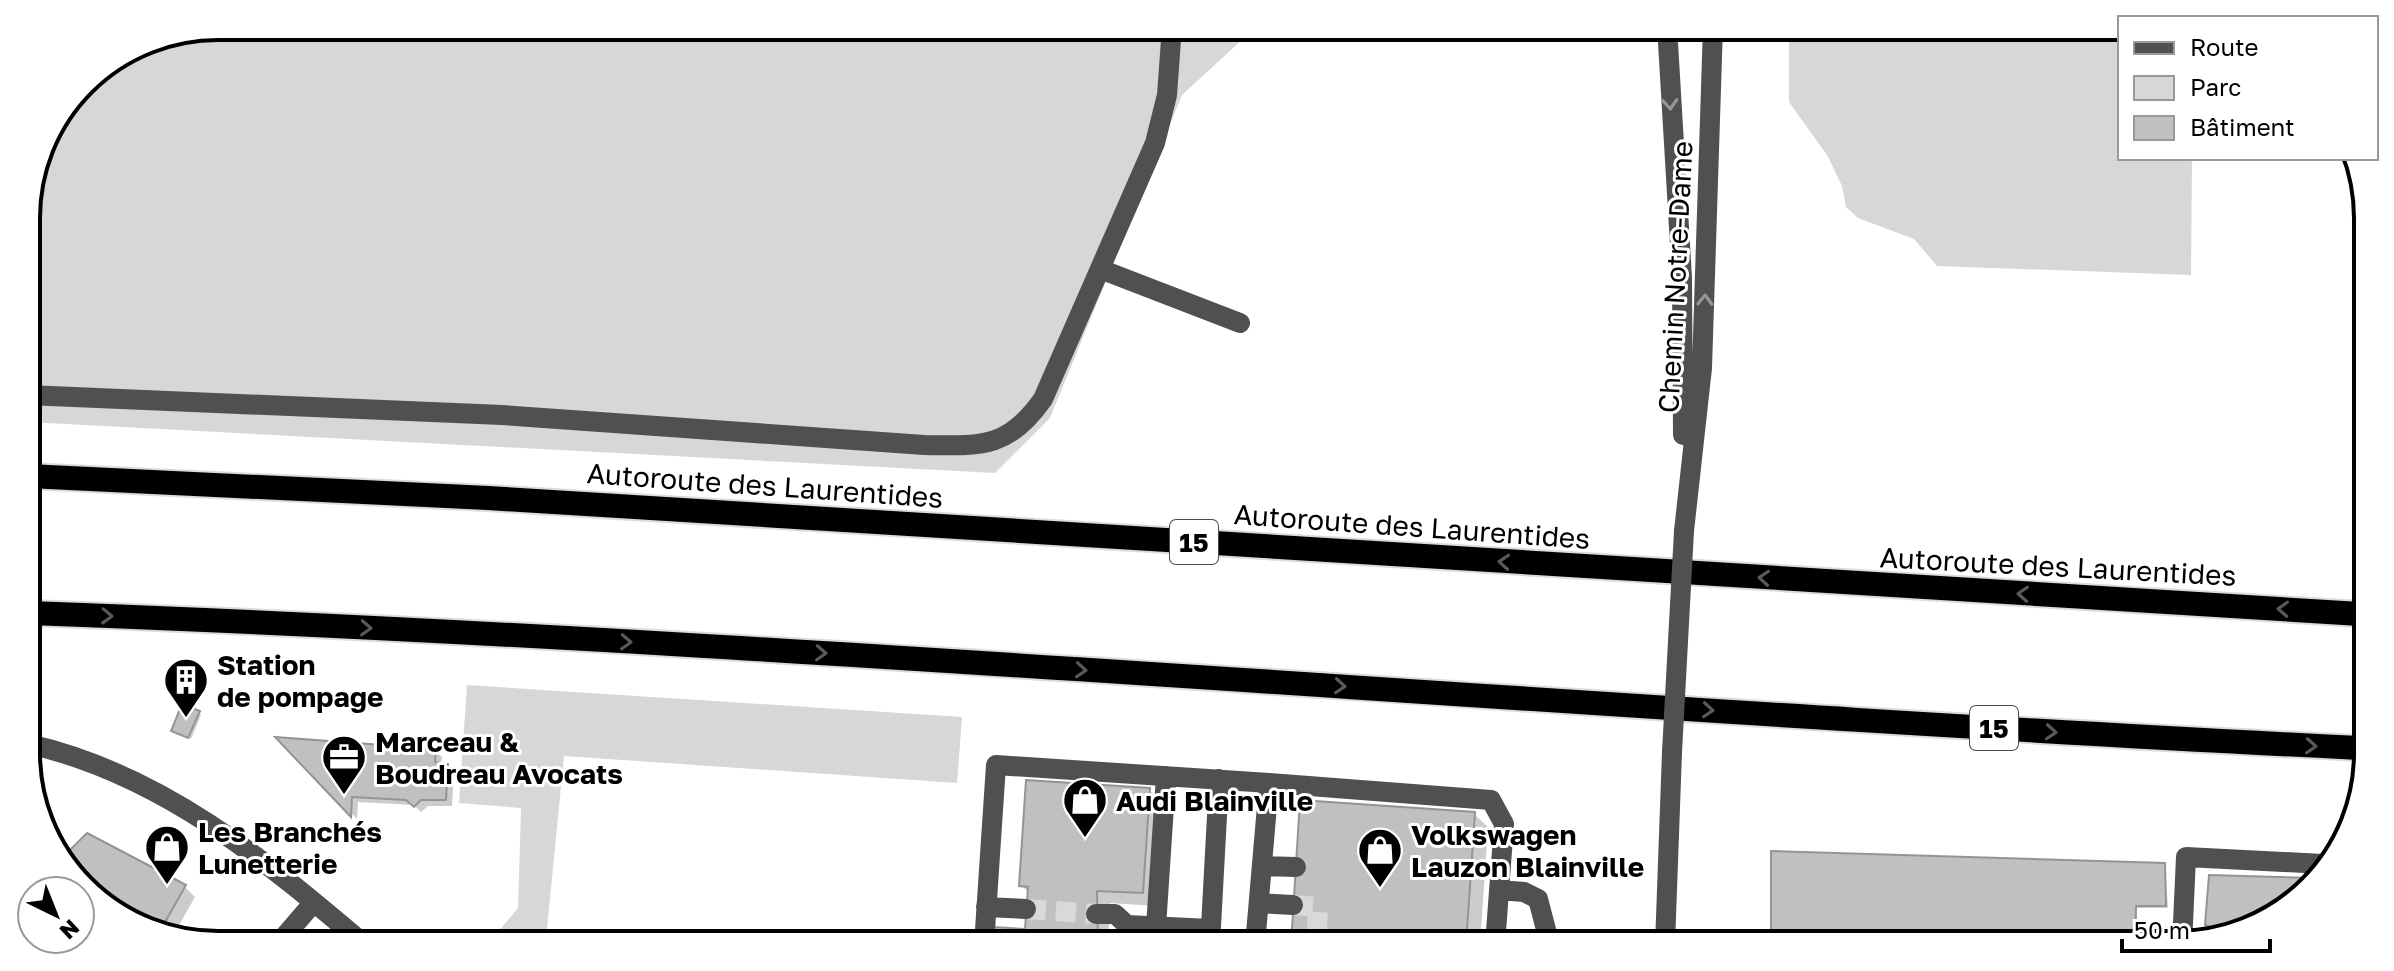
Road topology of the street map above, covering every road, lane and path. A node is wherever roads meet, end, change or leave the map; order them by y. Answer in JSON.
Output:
{"nodes":[{"id":1,"x":1171,"y":40,"type":"edge"},
{"id":2,"x":1668,"y":40,"type":"edge"},
{"id":3,"x":1713,"y":40,"type":"edge"},
{"id":4,"x":1100,"y":269,"type":"junction"},
{"id":5,"x":1240,"y":323,"type":"dead end"},
{"id":6,"x":40,"y":396,"type":"edge"},
{"id":7,"x":40,"y":477,"type":"edge"},
{"id":8,"x":1684,"y":531,"type":"junction"},
{"id":9,"x":40,"y":614,"type":"edge"},
{"id":10,"x":2354,"y":614,"type":"edge"},
{"id":11,"x":40,"y":748,"type":"edge"},
{"id":12,"x":2354,"y":748,"type":"edge"},
{"id":13,"x":1166,"y":776,"type":"junction"},
{"id":14,"x":1219,"y":779,"type":"junction"},
{"id":15,"x":1269,"y":783,"type":"junction"},
{"id":16,"x":2315,"y":864,"type":"edge"},
{"id":17,"x":1262,"y":866,"type":"junction"},
{"id":18,"x":1296,"y":867,"type":"dead end"},
{"id":19,"x":1499,"y":890,"type":"junction"},
{"id":20,"x":314,"y":902,"type":"junction"},
{"id":21,"x":1259,"y":903,"type":"junction"},
{"id":22,"x":1293,"y":905,"type":"tunnel mouth"},
{"id":23,"x":986,"y":907,"type":"junction"},
{"id":24,"x":1026,"y":909,"type":"tunnel mouth"},
{"id":25,"x":1096,"y":914,"type":"tunnel mouth"},
{"id":26,"x":1156,"y":927,"type":"junction"},
{"id":27,"x":289,"y":931,"type":"edge"},
{"id":28,"x":348,"y":931,"type":"edge"},
{"id":29,"x":985,"y":931,"type":"edge"},
{"id":30,"x":1124,"y":931,"type":"edge"},
{"id":31,"x":1141,"y":931,"type":"edge"},
{"id":32,"x":1178,"y":931,"type":"edge"},
{"id":33,"x":1210,"y":931,"type":"edge"},
{"id":34,"x":1256,"y":931,"type":"edge"},
{"id":35,"x":1496,"y":931,"type":"edge"},
{"id":36,"x":1546,"y":931,"type":"edge"},
{"id":37,"x":1666,"y":931,"type":"edge"},
{"id":38,"x":2183,"y":931,"type":"edge"}],
"edges":[{"from":1,"to":4,"type":"street"},
{"from":2,"to":8,"type":"street","name":"Chemin Notre-Dame","one_way":true},
{"from":8,"to":3,"type":"street","name":"Chemin Notre-Dame","one_way":true},
{"from":4,"to":5,"type":"street"},
{"from":4,"to":6,"type":"street"},
{"from":10,"to":7,"type":"highway","name":"Autoroute des Laurentides","number":"15","one_way":true},
{"from":8,"to":37,"type":"street","name":"Chemin Notre-Dame","bridge":true},
{"from":9,"to":12,"type":"highway","number":"15","one_way":true},
{"from":11,"to":20,"type":"street"},
{"from":13,"to":14,"type":"street"},
{"from":13,"to":23,"type":"street"},
{"from":13,"to":26,"type":"street"},
{"from":14,"to":15,"type":"street"},
{"from":14,"to":33,"type":"street"},
{"from":15,"to":17,"type":"street"},
{"from":15,"to":19,"type":"street"},
{"from":16,"to":38,"type":"street"},
{"from":17,"to":18,"type":"street"},
{"from":17,"to":21,"type":"street"},
{"from":19,"to":35,"type":"street"},
{"from":19,"to":36,"type":"street"},
{"from":20,"to":27,"type":"street"},
{"from":20,"to":28,"type":"street"},
{"from":21,"to":22,"type":"street"},
{"from":21,"to":34,"type":"street"},
{"from":23,"to":24,"type":"street"},
{"from":23,"to":29,"type":"street"},
{"from":25,"to":30,"type":"street"},
{"from":26,"to":31,"type":"street"},
{"from":26,"to":32,"type":"street"}]}
